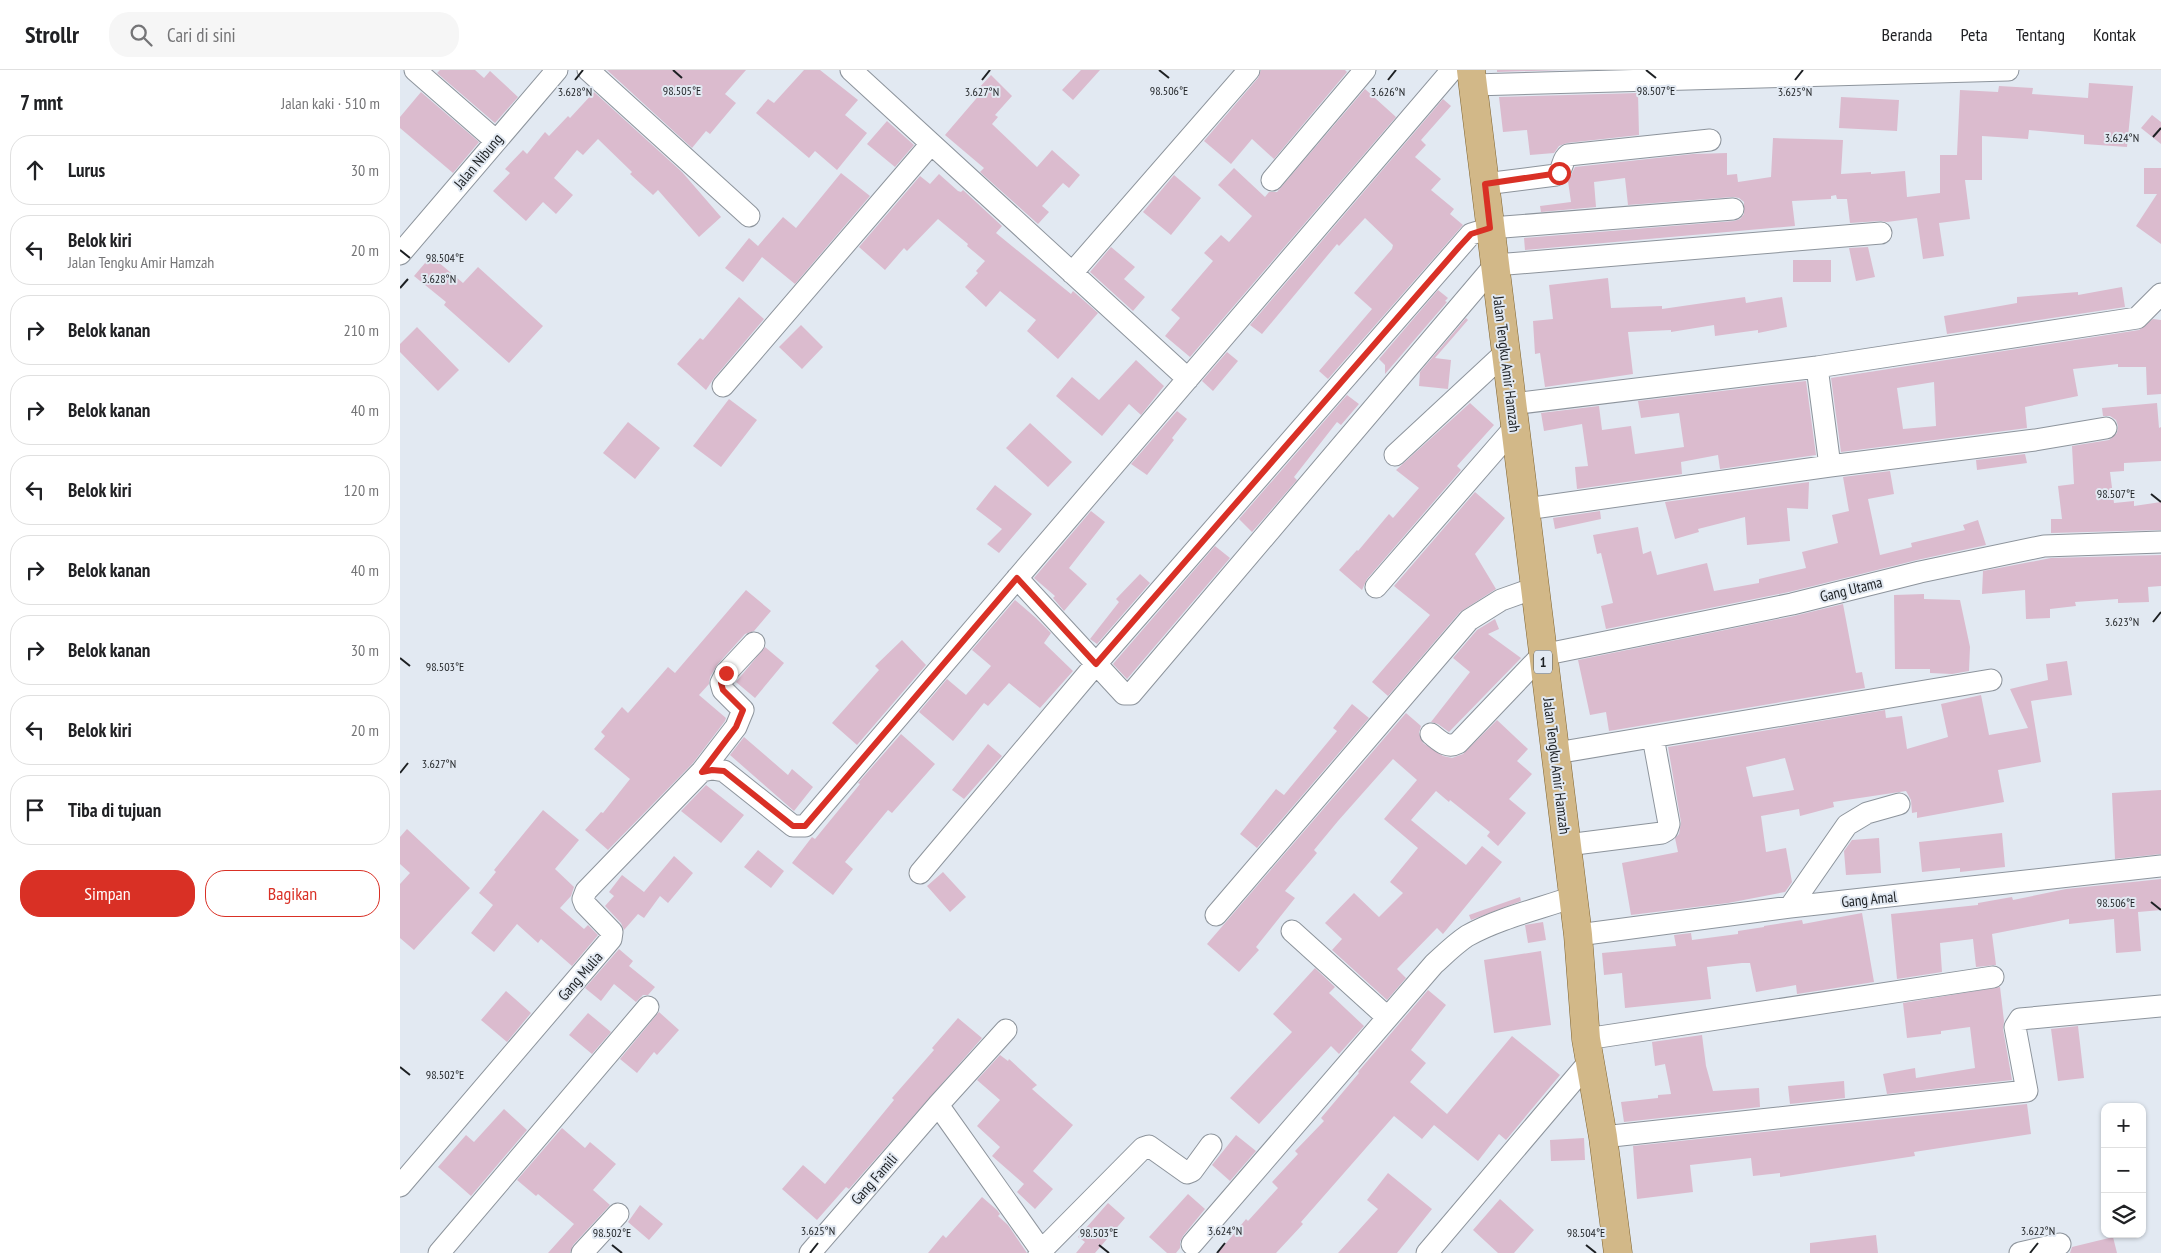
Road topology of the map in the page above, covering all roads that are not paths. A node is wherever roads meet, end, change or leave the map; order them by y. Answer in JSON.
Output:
{"nodes":[{"id":1,"x":415,"y":70,"type":"edge"},
{"id":2,"x":555,"y":70,"type":"edge"},
{"id":3,"x":588,"y":70,"type":"edge"},
{"id":4,"x":851,"y":70,"type":"edge"},
{"id":5,"x":1249,"y":70,"type":"edge"},
{"id":6,"x":1365,"y":70,"type":"edge"},
{"id":7,"x":2008,"y":70,"type":"edge"},
{"id":8,"x":1465,"y":75,"type":"edge"},
{"id":9,"x":495,"y":140,"type":"junction"},
{"id":10,"x":1710,"y":140,"type":"dead end"},
{"id":11,"x":932,"y":144,"type":"junction"},
{"id":12,"x":1272,"y":180,"type":"dead end"},
{"id":13,"x":1485,"y":184,"type":"junction"},
{"id":14,"x":1733,"y":209,"type":"dead end"},
{"id":15,"x":749,"y":216,"type":"dead end"},
{"id":16,"x":1490,"y":228,"type":"junction"},
{"id":17,"x":1881,"y":233,"type":"dead end"},
{"id":18,"x":400,"y":254,"type":"edge"},
{"id":19,"x":1495,"y":265,"type":"junction"},
{"id":20,"x":1072,"y":273,"type":"junction"},
{"id":21,"x":2161,"y":294,"type":"edge"},
{"id":22,"x":1506,"y":352,"type":"junction"},
{"id":23,"x":1817,"y":367,"type":"junction"},
{"id":24,"x":1188,"y":379,"type":"junction"},
{"id":25,"x":723,"y":386,"type":"dead end"},
{"id":26,"x":1514,"y":416,"type":"junction"},
{"id":27,"x":2106,"y":428,"type":"dead end"},
{"id":28,"x":1395,"y":456,"type":"dead end"},
{"id":29,"x":1830,"y":466,"type":"junction"},
{"id":30,"x":1526,"y":509,"type":"junction"},
{"id":31,"x":2161,"y":542,"type":"edge"},
{"id":32,"x":1017,"y":578,"type":"junction"},
{"id":33,"x":1376,"y":587,"type":"dead end"},
{"id":34,"x":1535,"y":588,"type":"junction"},
{"id":35,"x":754,"y":643,"type":"dead end"},
{"id":36,"x":1542,"y":655,"type":"junction"},
{"id":37,"x":1096,"y":664,"type":"junction"},
{"id":38,"x":1991,"y":680,"type":"dead end"},
{"id":39,"x":1431,"y":734,"type":"dead end"},
{"id":40,"x":1653,"y":737,"type":"junction"},
{"id":41,"x":1556,"y":753,"type":"junction"},
{"id":42,"x":702,"y":772,"type":"junction"},
{"id":43,"x":1899,"y":804,"type":"dead end"},
{"id":44,"x":1567,"y":845,"type":"junction"},
{"id":45,"x":2161,"y":866,"type":"edge"},
{"id":46,"x":920,"y":873,"type":"dead end"},
{"id":47,"x":1573,"y":897,"type":"junction"},
{"id":48,"x":1790,"y":907,"type":"junction"},
{"id":49,"x":1216,"y":915,"type":"dead end"},
{"id":50,"x":1292,"y":931,"type":"dead end"},
{"id":51,"x":1578,"y":936,"type":"junction"},
{"id":52,"x":1993,"y":977,"type":"dead end"},
{"id":53,"x":2161,"y":1006,"type":"edge"},
{"id":54,"x":648,"y":1007,"type":"dead end"},
{"id":55,"x":1387,"y":1017,"type":"junction"},
{"id":56,"x":1006,"y":1030,"type":"dead end"},
{"id":57,"x":1587,"y":1051,"type":"junction"},
{"id":58,"x":938,"y":1105,"type":"junction"},
{"id":59,"x":1603,"y":1137,"type":"junction"},
{"id":60,"x":1211,"y":1145,"type":"dead end"},
{"id":61,"x":400,"y":1186,"type":"edge"},
{"id":62,"x":618,"y":1214,"type":"dead end"},
{"id":63,"x":1192,"y":1244,"type":"dead end"},
{"id":64,"x":2060,"y":1244,"type":"dead end"},
{"id":65,"x":1041,"y":1252,"type":"edge"},
{"id":66,"x":439,"y":1253,"type":"edge"},
{"id":67,"x":582,"y":1253,"type":"edge"},
{"id":68,"x":810,"y":1253,"type":"edge"},
{"id":69,"x":1427,"y":1253,"type":"edge"},
{"id":70,"x":1618,"y":1253,"type":"edge"},
{"id":71,"x":2020,"y":1253,"type":"edge"}],
"edges":[{"from":1,"to":9,"type":"street"},
{"from":2,"to":9,"type":"street","name":"Jalan Nibung"},
{"from":3,"to":15,"type":"street"},
{"from":4,"to":11,"type":"street"},
{"from":5,"to":20,"type":"street"},
{"from":6,"to":12,"type":"street"},
{"from":7,"to":8,"type":"street"},
{"from":8,"to":13,"type":"main road","name":"Jalan Tengku Amir Hamzah","number":"1"},
{"from":8,"to":24,"type":"street"},
{"from":9,"to":18,"type":"street","name":"Jalan Nibung"},
{"from":10,"to":13,"type":"street"},
{"from":11,"to":20,"type":"street"},
{"from":11,"to":25,"type":"street"},
{"from":13,"to":16,"type":"main road","name":"Jalan Tengku Amir Hamzah","number":"1"},
{"from":14,"to":16,"type":"street"},
{"from":16,"to":19,"type":"main road","name":"Jalan Tengku Amir Hamzah","number":"1"},
{"from":16,"to":37,"type":"street"},
{"from":17,"to":19,"type":"street"},
{"from":19,"to":22,"type":"main road","name":"Jalan Tengku Amir Hamzah","number":"1"},
{"from":19,"to":37,"type":"street"},
{"from":20,"to":24,"type":"street"},
{"from":21,"to":23,"type":"street"},
{"from":22,"to":26,"type":"main road","name":"Jalan Tengku Amir Hamzah","number":"1"},
{"from":22,"to":28,"type":"street"},
{"from":23,"to":26,"type":"street"},
{"from":23,"to":29,"type":"street"},
{"from":24,"to":32,"type":"street"},
{"from":26,"to":30,"type":"main road","name":"Jalan Tengku Amir Hamzah","number":"1"},
{"from":26,"to":33,"type":"street"},
{"from":27,"to":29,"type":"street"},
{"from":29,"to":30,"type":"street"},
{"from":30,"to":34,"type":"main road","name":"Jalan Tengku Amir Hamzah","number":"1"},
{"from":31,"to":36,"type":"street","name":"Gang Utama"},
{"from":32,"to":37,"type":"street"},
{"from":32,"to":42,"type":"street"},
{"from":34,"to":36,"type":"main road","name":"Jalan Tengku Amir Hamzah","number":"1"},
{"from":34,"to":49,"type":"street"},
{"from":35,"to":42,"type":"street","name":"Gang Mulia"},
{"from":36,"to":39,"type":"street"},
{"from":36,"to":41,"type":"main road","name":"Jalan Tengku Amir Hamzah","number":"1"},
{"from":37,"to":46,"type":"street"},
{"from":38,"to":40,"type":"street"},
{"from":40,"to":41,"type":"street"},
{"from":40,"to":44,"type":"street"},
{"from":41,"to":44,"type":"main road","name":"Jalan Tengku Amir Hamzah","number":"1"},
{"from":42,"to":61,"type":"street","name":"Gang Mulia"},
{"from":43,"to":48,"type":"street"},
{"from":44,"to":47,"type":"main road","name":"Jalan Tengku Amir Hamzah","number":"1"},
{"from":45,"to":48,"type":"street","name":"Gang Amal"},
{"from":47,"to":51,"type":"main road","name":"Jalan Tengku Amir Hamzah","number":"1"},
{"from":47,"to":55,"type":"street"},
{"from":48,"to":51,"type":"street","name":"Gang Amal"},
{"from":50,"to":55,"type":"street"},
{"from":51,"to":57,"type":"main road","name":"Jalan Tengku Amir Hamzah","number":"1"},
{"from":52,"to":57,"type":"street"},
{"from":53,"to":59,"type":"street"},
{"from":54,"to":66,"type":"street"},
{"from":55,"to":63,"type":"street"},
{"from":56,"to":58,"type":"street","name":"Gang Famili"},
{"from":57,"to":59,"type":"main road","name":"Jalan Tengku Amir Hamzah","number":"1"},
{"from":57,"to":69,"type":"street"},
{"from":58,"to":65,"type":"street"},
{"from":58,"to":68,"type":"street","name":"Gang Famili"},
{"from":59,"to":70,"type":"main road","name":"Jalan Tengku Amir Hamzah","number":"1"},
{"from":60,"to":65,"type":"street"},
{"from":62,"to":67,"type":"street"},
{"from":64,"to":71,"type":"street"}]}
